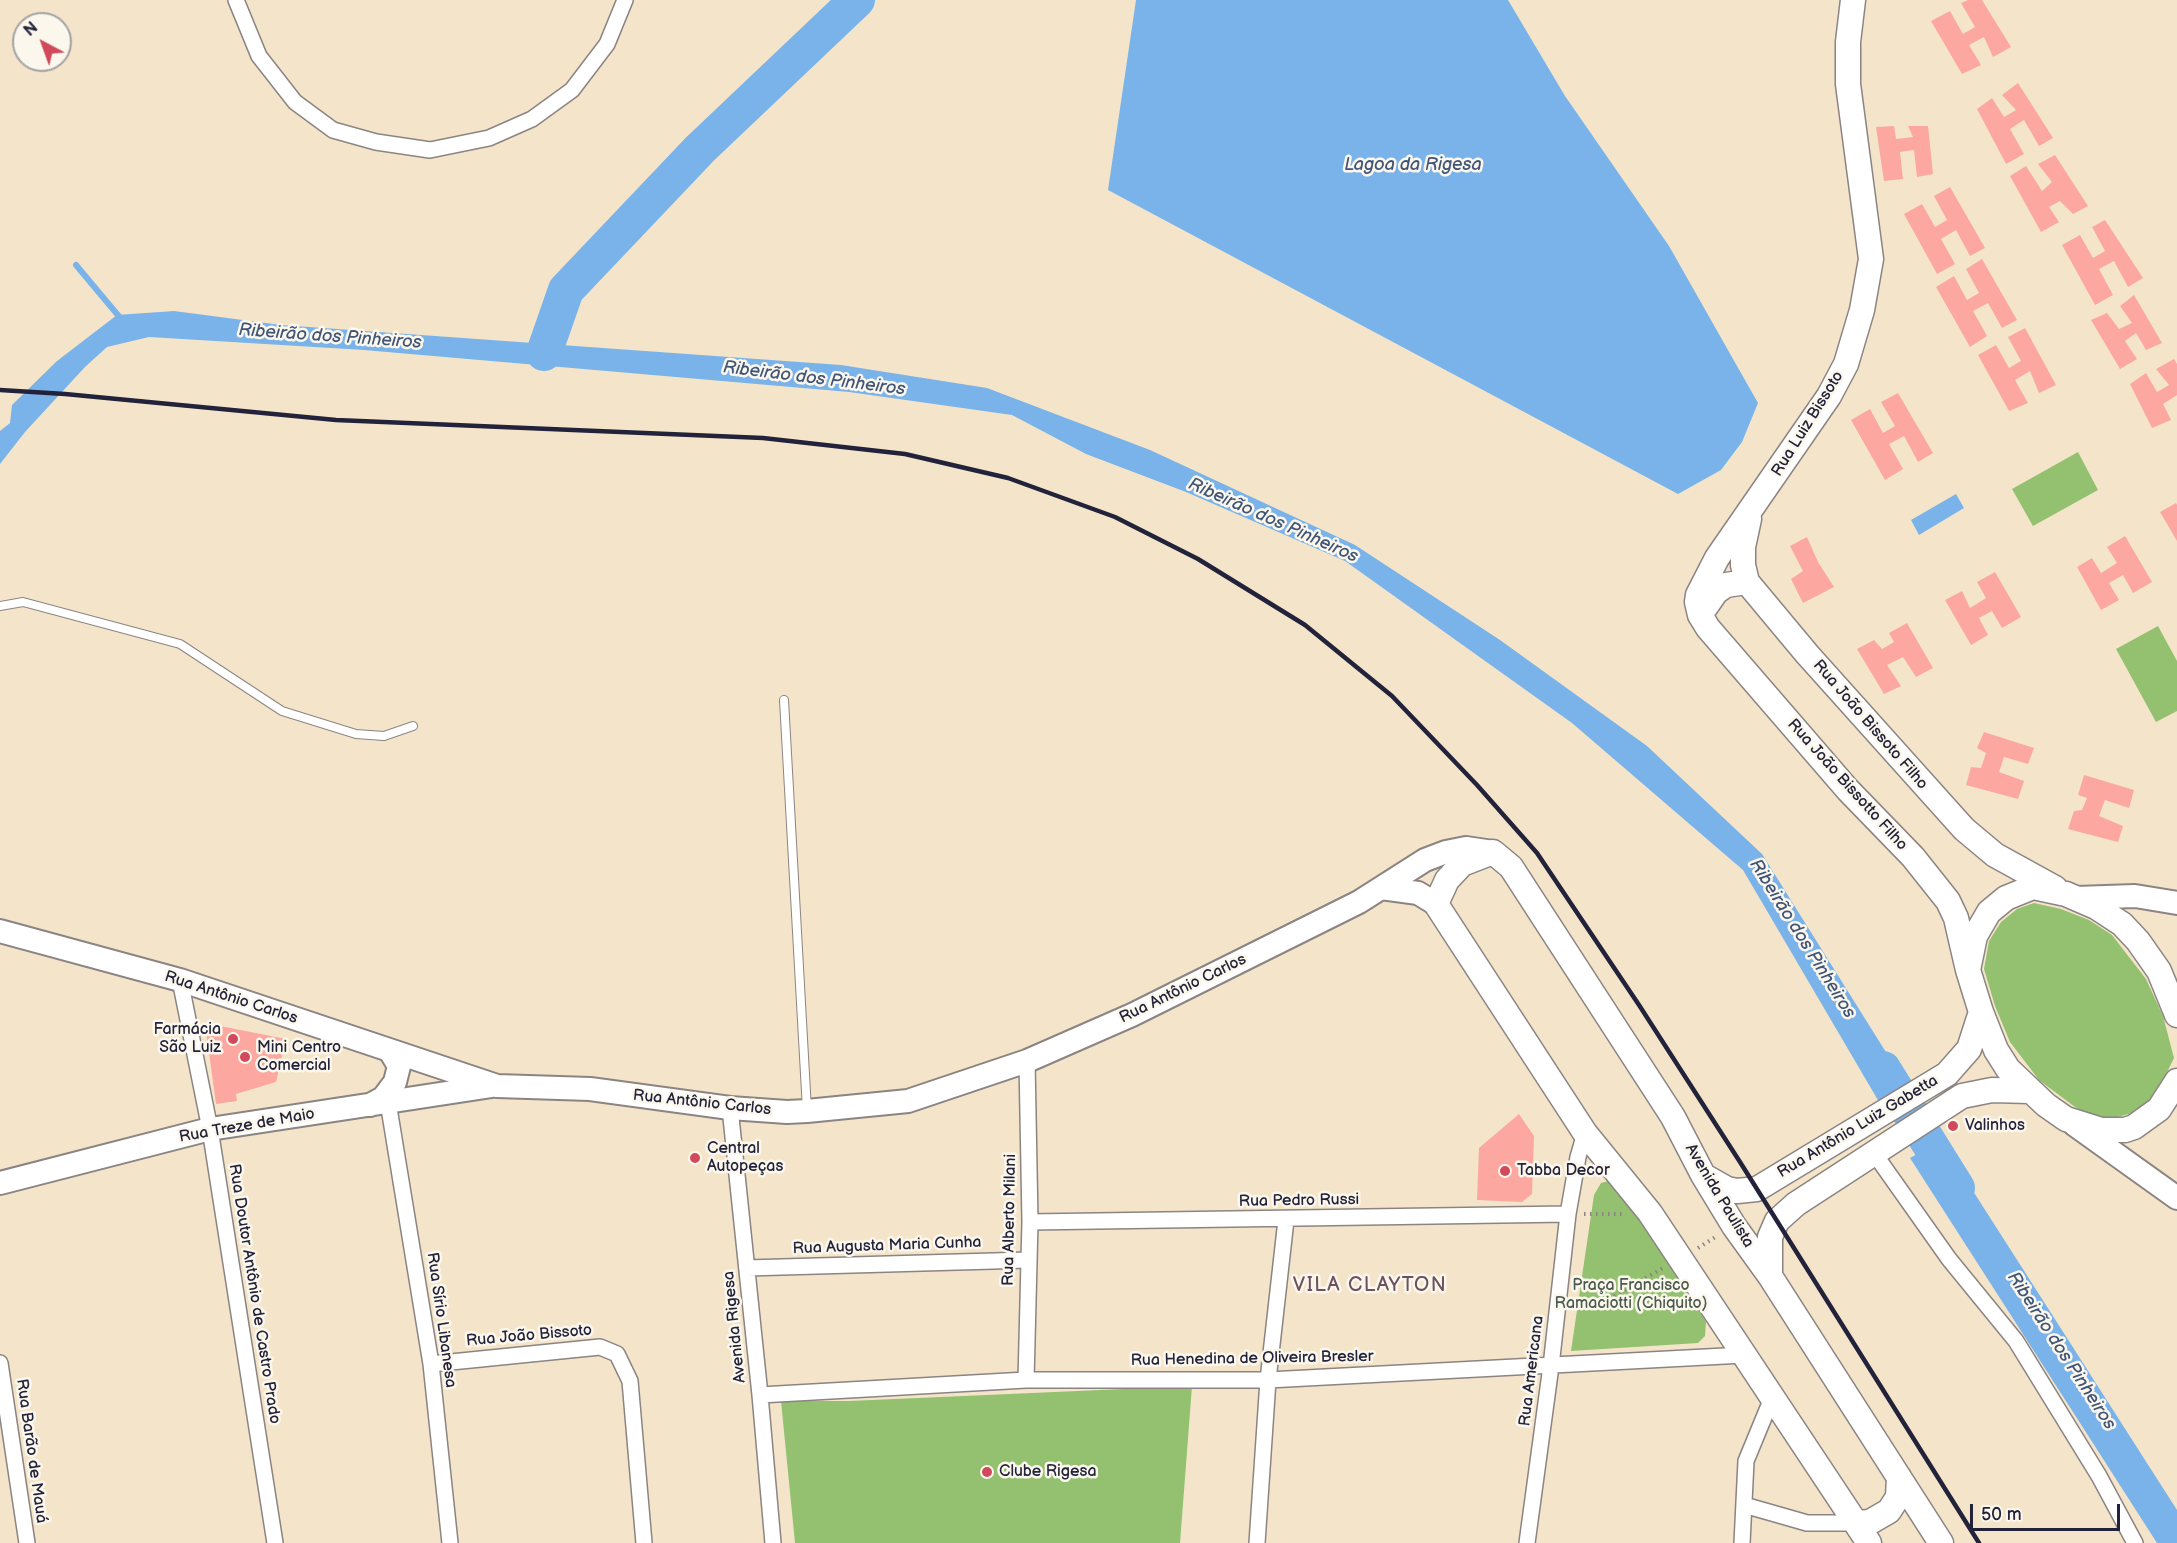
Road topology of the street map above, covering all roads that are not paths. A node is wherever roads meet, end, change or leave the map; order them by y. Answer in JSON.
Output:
{"nodes":[{"id":1,"x":236,"y":0,"type":"edge"},
{"id":2,"x":625,"y":0,"type":"edge"},
{"id":3,"x":1853,"y":0,"type":"edge"},
{"id":4,"x":1751,"y":511,"type":"junction"},
{"id":5,"x":1747,"y":582,"type":"junction"},
{"id":6,"x":0,"y":606,"type":"edge"},
{"id":7,"x":1700,"y":615,"type":"junction"},
{"id":8,"x":784,"y":700,"type":"dead end"},
{"id":9,"x":413,"y":726,"type":"dead end"},
{"id":10,"x":1493,"y":852,"type":"junction"},
{"id":11,"x":1381,"y":888,"type":"junction"},
{"id":12,"x":2071,"y":896,"type":"junction"},
{"id":13,"x":2177,"y":903,"type":"edge"},
{"id":14,"x":1436,"y":904,"type":"junction"},
{"id":15,"x":0,"y":932,"type":"edge"},
{"id":16,"x":1968,"y":970,"type":"junction"},
{"id":17,"x":180,"y":980,"type":"junction"},
{"id":18,"x":1981,"y":1012,"type":"junction"},
{"id":19,"x":2177,"y":1015,"type":"edge"},
{"id":20,"x":390,"y":1051,"type":"junction"},
{"id":21,"x":1028,"y":1061,"type":"junction"},
{"id":22,"x":2177,"y":1081,"type":"edge"},
{"id":23,"x":497,"y":1086,"type":"junction"},
{"id":24,"x":2029,"y":1091,"type":"junction"},
{"id":25,"x":378,"y":1104,"type":"junction"},
{"id":26,"x":730,"y":1108,"type":"junction"},
{"id":27,"x":807,"y":1111,"type":"junction"},
{"id":28,"x":2066,"y":1119,"type":"junction"},
{"id":29,"x":210,"y":1129,"type":"junction"},
{"id":30,"x":1585,"y":1133,"type":"junction"},
{"id":31,"x":1878,"y":1151,"type":"junction"},
{"id":32,"x":1703,"y":1175,"type":"junction"},
{"id":33,"x":0,"y":1183,"type":"edge"},
{"id":34,"x":2177,"y":1198,"type":"edge"},
{"id":35,"x":1568,"y":1214,"type":"junction"},
{"id":36,"x":1286,"y":1220,"type":"junction"},
{"id":37,"x":1030,"y":1222,"type":"junction"},
{"id":38,"x":1028,"y":1260,"type":"junction"},
{"id":39,"x":747,"y":1268,"type":"junction"},
{"id":40,"x":1770,"y":1276,"type":"junction"},
{"id":41,"x":1744,"y":1355,"type":"junction"},
{"id":42,"x":0,"y":1363,"type":"edge"},
{"id":43,"x":431,"y":1364,"type":"junction"},
{"id":44,"x":1551,"y":1366,"type":"junction"},
{"id":45,"x":1026,"y":1380,"type":"junction"},
{"id":46,"x":1268,"y":1380,"type":"junction"},
{"id":47,"x":760,"y":1395,"type":"junction"},
{"id":48,"x":1772,"y":1398,"type":"junction"},
{"id":49,"x":1899,"y":1477,"type":"junction"},
{"id":50,"x":1744,"y":1505,"type":"junction"},
{"id":51,"x":1856,"y":1523,"type":"junction"},
{"id":52,"x":27,"y":1543,"type":"edge"},
{"id":53,"x":275,"y":1543,"type":"edge"},
{"id":54,"x":450,"y":1543,"type":"edge"},
{"id":55,"x":644,"y":1543,"type":"edge"},
{"id":56,"x":773,"y":1543,"type":"edge"},
{"id":57,"x":1257,"y":1543,"type":"edge"},
{"id":58,"x":1527,"y":1543,"type":"edge"},
{"id":59,"x":1742,"y":1543,"type":"edge"},
{"id":60,"x":1869,"y":1543,"type":"edge"},
{"id":61,"x":1941,"y":1543,"type":"edge"},
{"id":62,"x":2135,"y":1543,"type":"edge"}],
"edges":[{"from":1,"to":2,"type":"street"},
{"from":3,"to":4,"type":"main road","name":"Rua Luiz Bissoto"},
{"from":4,"to":5,"type":"main road"},
{"from":4,"to":7,"type":"main road","name":"Rua Luiz Bissoto"},
{"from":5,"to":7,"type":"main road"},
{"from":5,"to":12,"type":"main road","name":"Rua João Bissoto Filho"},
{"from":6,"to":9,"type":"lane"},
{"from":7,"to":16,"type":"main road","name":"Rua João Bissotto Filho"},
{"from":8,"to":27,"type":"lane"},
{"from":10,"to":11,"type":"main road","name":"Rua Antônio Carlos"},
{"from":10,"to":14,"type":"main road"},
{"from":10,"to":32,"type":"main road","name":"Avenida Paulista"},
{"from":11,"to":14,"type":"main road"},
{"from":11,"to":21,"type":"main road","name":"Rua Antônio Carlos"},
{"from":12,"to":13,"type":"main road","name":"Rua João Bissoto Filho"},
{"from":12,"to":16,"type":"main road","name":"Rua João Bissoto Filho"},
{"from":12,"to":19,"type":"main road","name":"Rua João Bissoto Filho"},
{"from":14,"to":30,"type":"main road"},
{"from":15,"to":17,"type":"main road","name":"Rua Antônio Carlos"},
{"from":16,"to":18,"type":"main road","name":"Rua João Bissoto Filho"},
{"from":17,"to":20,"type":"main road","name":"Rua Antônio Carlos"},
{"from":17,"to":29,"type":"street","name":"Rua Doutor Antônio de Castro Prado"},
{"from":18,"to":24,"type":"main road","name":"Rua João Bissoto Filho"},
{"from":18,"to":32,"type":"main road","name":"Rua Antônio Luiz Gabetta"},
{"from":20,"to":23,"type":"main road","name":"Rua Antônio Carlos"},
{"from":20,"to":25,"type":"main road"},
{"from":21,"to":27,"type":"main road","name":"Rua Antônio Carlos"},
{"from":21,"to":37,"type":"street","name":"Rua Alberto Milani"},
{"from":22,"to":28,"type":"main road","name":"Rua João Bissoto Filho"},
{"from":23,"to":25,"type":"main road","name":"Rua Treze de Maio"},
{"from":23,"to":26,"type":"main road","name":"Rua Antônio Carlos"},
{"from":24,"to":28,"type":"main road","name":"Rua João Bissoto Filho"},
{"from":24,"to":31,"type":"main road","name":"Rua Antônio Luiz Gabetta"},
{"from":25,"to":29,"type":"main road","name":"Rua Treze de Maio"},
{"from":25,"to":43,"type":"street","name":"Rua Sírio Libanesa"},
{"from":26,"to":27,"type":"main road","name":"Rua Antônio Carlos"},
{"from":26,"to":39,"type":"street","name":"Avenida Rigesa"},
{"from":28,"to":34,"type":"main road"},
{"from":29,"to":33,"type":"main road","name":"Rua Treze de Maio"},
{"from":29,"to":53,"type":"street","name":"Rua Doutor Antônio de Castro Prado"},
{"from":30,"to":35,"type":"street","name":"Rua Americana"},
{"from":30,"to":41,"type":"main road"},
{"from":31,"to":40,"type":"main road","name":"Rua Antônio Luiz Gabetta"},
{"from":31,"to":62,"type":"street"},
{"from":32,"to":40,"type":"main road","name":"Avenida Paulista"},
{"from":35,"to":36,"type":"street","name":"Rua Pedro Russi"},
{"from":35,"to":44,"type":"street","name":"Rua Americana"},
{"from":36,"to":37,"type":"street","name":"Rua Pedro Russi"},
{"from":36,"to":46,"type":"street"},
{"from":37,"to":38,"type":"street","name":"Rua Alberto Milani"},
{"from":38,"to":39,"type":"street","name":"Rua Augusta Maria Cunha"},
{"from":38,"to":45,"type":"street","name":"Rua Alberto Milani"},
{"from":39,"to":47,"type":"street","name":"Avenida Rigesa"},
{"from":40,"to":49,"type":"main road","name":"Avenida Paulista"},
{"from":41,"to":44,"type":"street","name":"Rua Henedina de Oliveira Bresler"},
{"from":41,"to":48,"type":"main road"},
{"from":42,"to":52,"type":"street","name":"Rua Barão de Mauá"},
{"from":43,"to":54,"type":"street","name":"Rua Sírio Libanesa"},
{"from":43,"to":55,"type":"street","name":"Rua João Bissoto"},
{"from":44,"to":46,"type":"street","name":"Rua Henedina de Oliveira Bresler"},
{"from":44,"to":58,"type":"street","name":"Rua Americana"},
{"from":45,"to":46,"type":"street","name":"Rua Henedina de Oliveira Bresler"},
{"from":45,"to":47,"type":"street","name":"Rua Henedina de Oliveira Bresler"},
{"from":46,"to":57,"type":"street"},
{"from":47,"to":56,"type":"street","name":"Avenida Rigesa"},
{"from":48,"to":50,"type":"street"},
{"from":48,"to":51,"type":"main road"},
{"from":49,"to":51,"type":"main road"},
{"from":49,"to":61,"type":"main road","name":"Avenida Paulista"},
{"from":50,"to":51,"type":"street"},
{"from":50,"to":59,"type":"street"},
{"from":51,"to":60,"type":"main road"}]}
